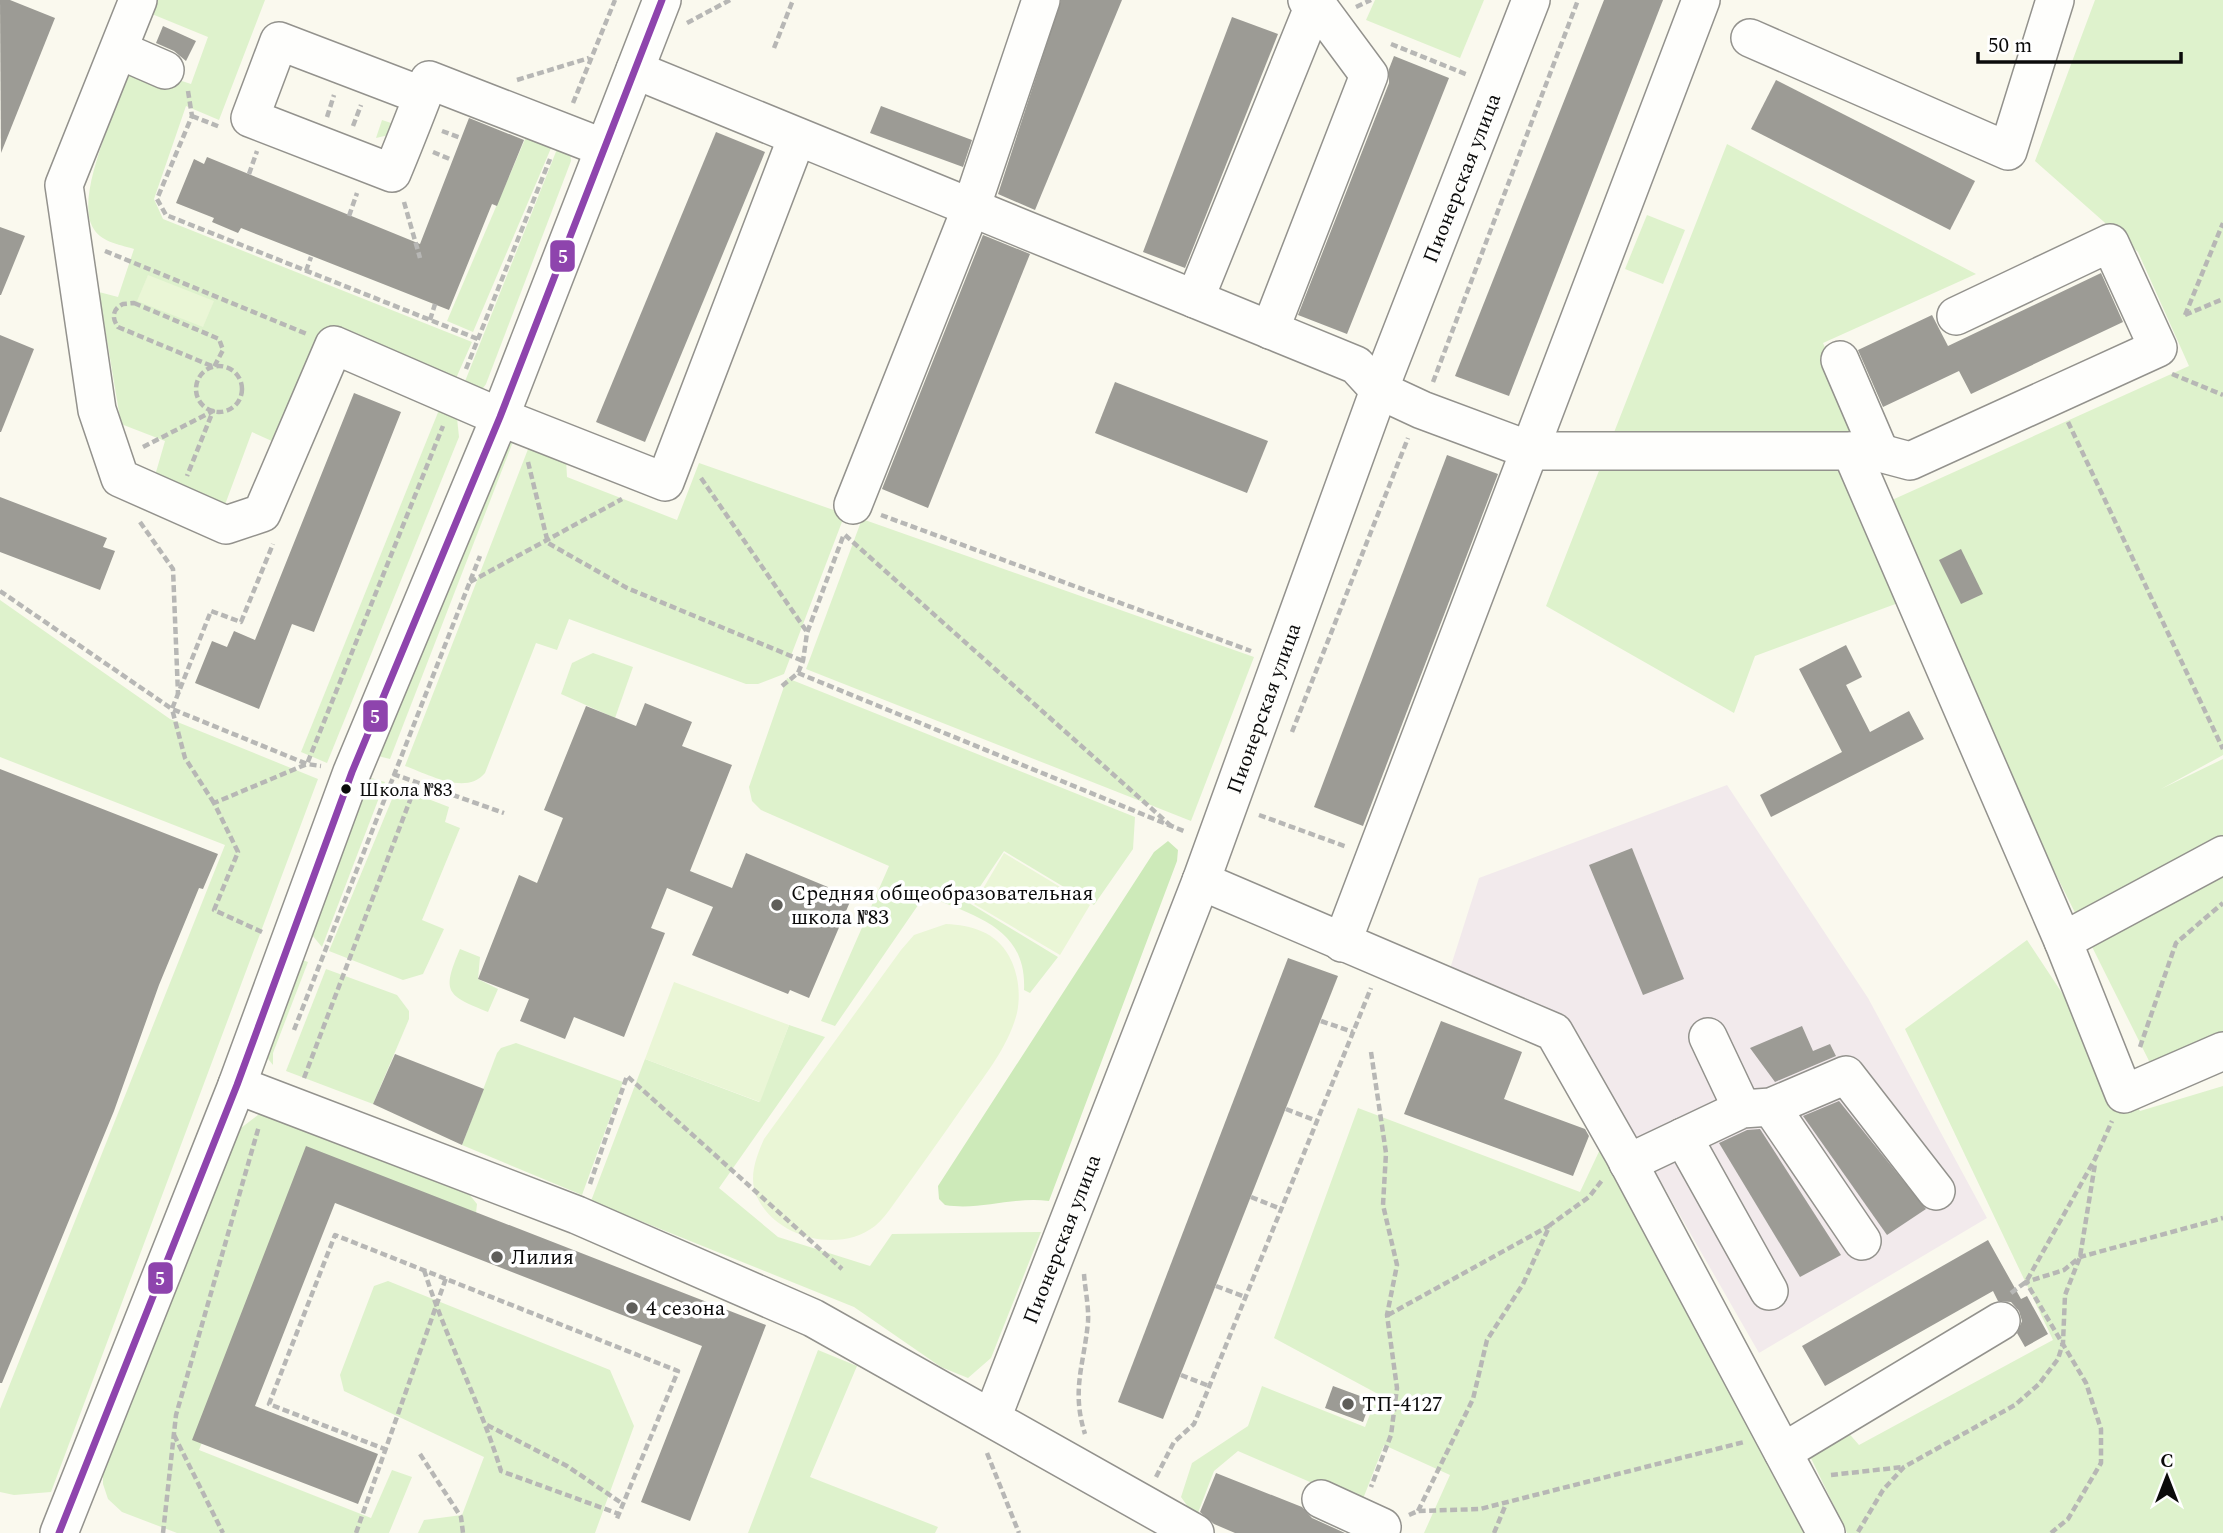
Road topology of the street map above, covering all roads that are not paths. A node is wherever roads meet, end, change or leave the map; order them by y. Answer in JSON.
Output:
{"nodes":[{"id":1,"x":138,"y":0,"type":"edge"},
{"id":2,"x":1041,"y":0,"type":"edge"},
{"id":3,"x":1531,"y":0,"type":"edge"},
{"id":4,"x":1701,"y":0,"type":"edge"},
{"id":5,"x":2055,"y":0,"type":"edge"},
{"id":6,"x":1313,"y":1,"type":"edge"},
{"id":7,"x":674,"y":12,"type":"edge"},
{"id":8,"x":1750,"y":37,"type":"dead end"},
{"id":9,"x":119,"y":50,"type":"junction"},
{"id":10,"x":165,"y":70,"type":"road end"},
{"id":11,"x":635,"y":70,"type":"junction"},
{"id":12,"x":423,"y":96,"type":"junction"},
{"id":13,"x":797,"y":137,"type":"junction"},
{"id":14,"x":604,"y":148,"type":"junction"},
{"id":15,"x":971,"y":208,"type":"junction"},
{"id":16,"x":1195,"y":299,"type":"junction"},
{"id":17,"x":1956,"y":316,"type":"dead end"},
{"id":18,"x":1270,"y":330,"type":"junction"},
{"id":19,"x":1839,"y":360,"type":"dead end"},
{"id":20,"x":1379,"y":390,"type":"junction"},
{"id":21,"x":515,"y":423,"type":"junction"},
{"id":22,"x":1532,"y":451,"type":"junction"},
{"id":23,"x":1865,"y":452,"type":"junction"},
{"id":24,"x":849,"y":520,"type":"road end"},
{"id":25,"x":2223,"y":855,"type":"edge"},
{"id":26,"x":1201,"y":881,"type":"junction"},
{"id":27,"x":2063,"y":941,"type":"junction"},
{"id":28,"x":1342,"y":943,"type":"junction"},
{"id":29,"x":1708,"y":1037,"type":"dead end"},
{"id":30,"x":2223,"y":1051,"type":"edge"},
{"id":31,"x":266,"y":1095,"type":"junction"},
{"id":32,"x":1757,"y":1108,"type":"junction"},
{"id":33,"x":1683,"y":1137,"type":"junction"},
{"id":34,"x":1626,"y":1158,"type":"junction"},
{"id":35,"x":1936,"y":1191,"type":"dead end"},
{"id":36,"x":1862,"y":1241,"type":"dead end"},
{"id":37,"x":1769,"y":1291,"type":"dead end"},
{"id":38,"x":2009,"y":1305,"type":"road end"},
{"id":39,"x":987,"y":1430,"type":"junction"},
{"id":40,"x":1774,"y":1453,"type":"junction"},
{"id":41,"x":1321,"y":1499,"type":"dead end"},
{"id":42,"x":1381,"y":1530,"type":"edge"},
{"id":43,"x":59,"y":1533,"type":"edge"},
{"id":44,"x":1195,"y":1533,"type":"edge"},
{"id":45,"x":1826,"y":1533,"type":"edge"}],
"edges":[{"from":1,"to":9,"type":"street"},
{"from":2,"to":15,"type":"street"},
{"from":3,"to":20,"type":"street","name":"Пионерская улица"},
{"from":4,"to":22,"type":"street"},
{"from":5,"to":8,"type":"street"},
{"from":6,"to":16,"type":"street"},
{"from":6,"to":18,"type":"street"},
{"from":7,"to":11,"type":"street"},
{"from":9,"to":10,"type":"street"},
{"from":9,"to":21,"type":"street"},
{"from":11,"to":13,"type":"street"},
{"from":11,"to":14,"type":"street"},
{"from":12,"to":12,"type":"street"},
{"from":12,"to":14,"type":"street"},
{"from":13,"to":15,"type":"street"},
{"from":13,"to":21,"type":"street"},
{"from":14,"to":21,"type":"street"},
{"from":15,"to":16,"type":"street"},
{"from":15,"to":24,"type":"street"},
{"from":16,"to":18,"type":"street"},
{"from":17,"to":23,"type":"street"},
{"from":18,"to":20,"type":"street"},
{"from":19,"to":23,"type":"street"},
{"from":20,"to":22,"type":"street"},
{"from":20,"to":26,"type":"street","name":"Пионерская улица"},
{"from":21,"to":31,"type":"street"},
{"from":22,"to":23,"type":"street"},
{"from":22,"to":28,"type":"street"},
{"from":23,"to":27,"type":"street"},
{"from":25,"to":27,"type":"street"},
{"from":26,"to":28,"type":"street"},
{"from":26,"to":39,"type":"street","name":"Пионерская улица"},
{"from":27,"to":30,"type":"street"},
{"from":28,"to":34,"type":"street"},
{"from":29,"to":32,"type":"street"},
{"from":31,"to":39,"type":"street"},
{"from":31,"to":43,"type":"street"},
{"from":32,"to":33,"type":"street"},
{"from":32,"to":35,"type":"street"},
{"from":32,"to":36,"type":"street"},
{"from":33,"to":34,"type":"street"},
{"from":33,"to":37,"type":"street"},
{"from":34,"to":40,"type":"street"},
{"from":38,"to":40,"type":"street"},
{"from":39,"to":44,"type":"street"},
{"from":40,"to":45,"type":"street"},
{"from":41,"to":42,"type":"street"}]}
